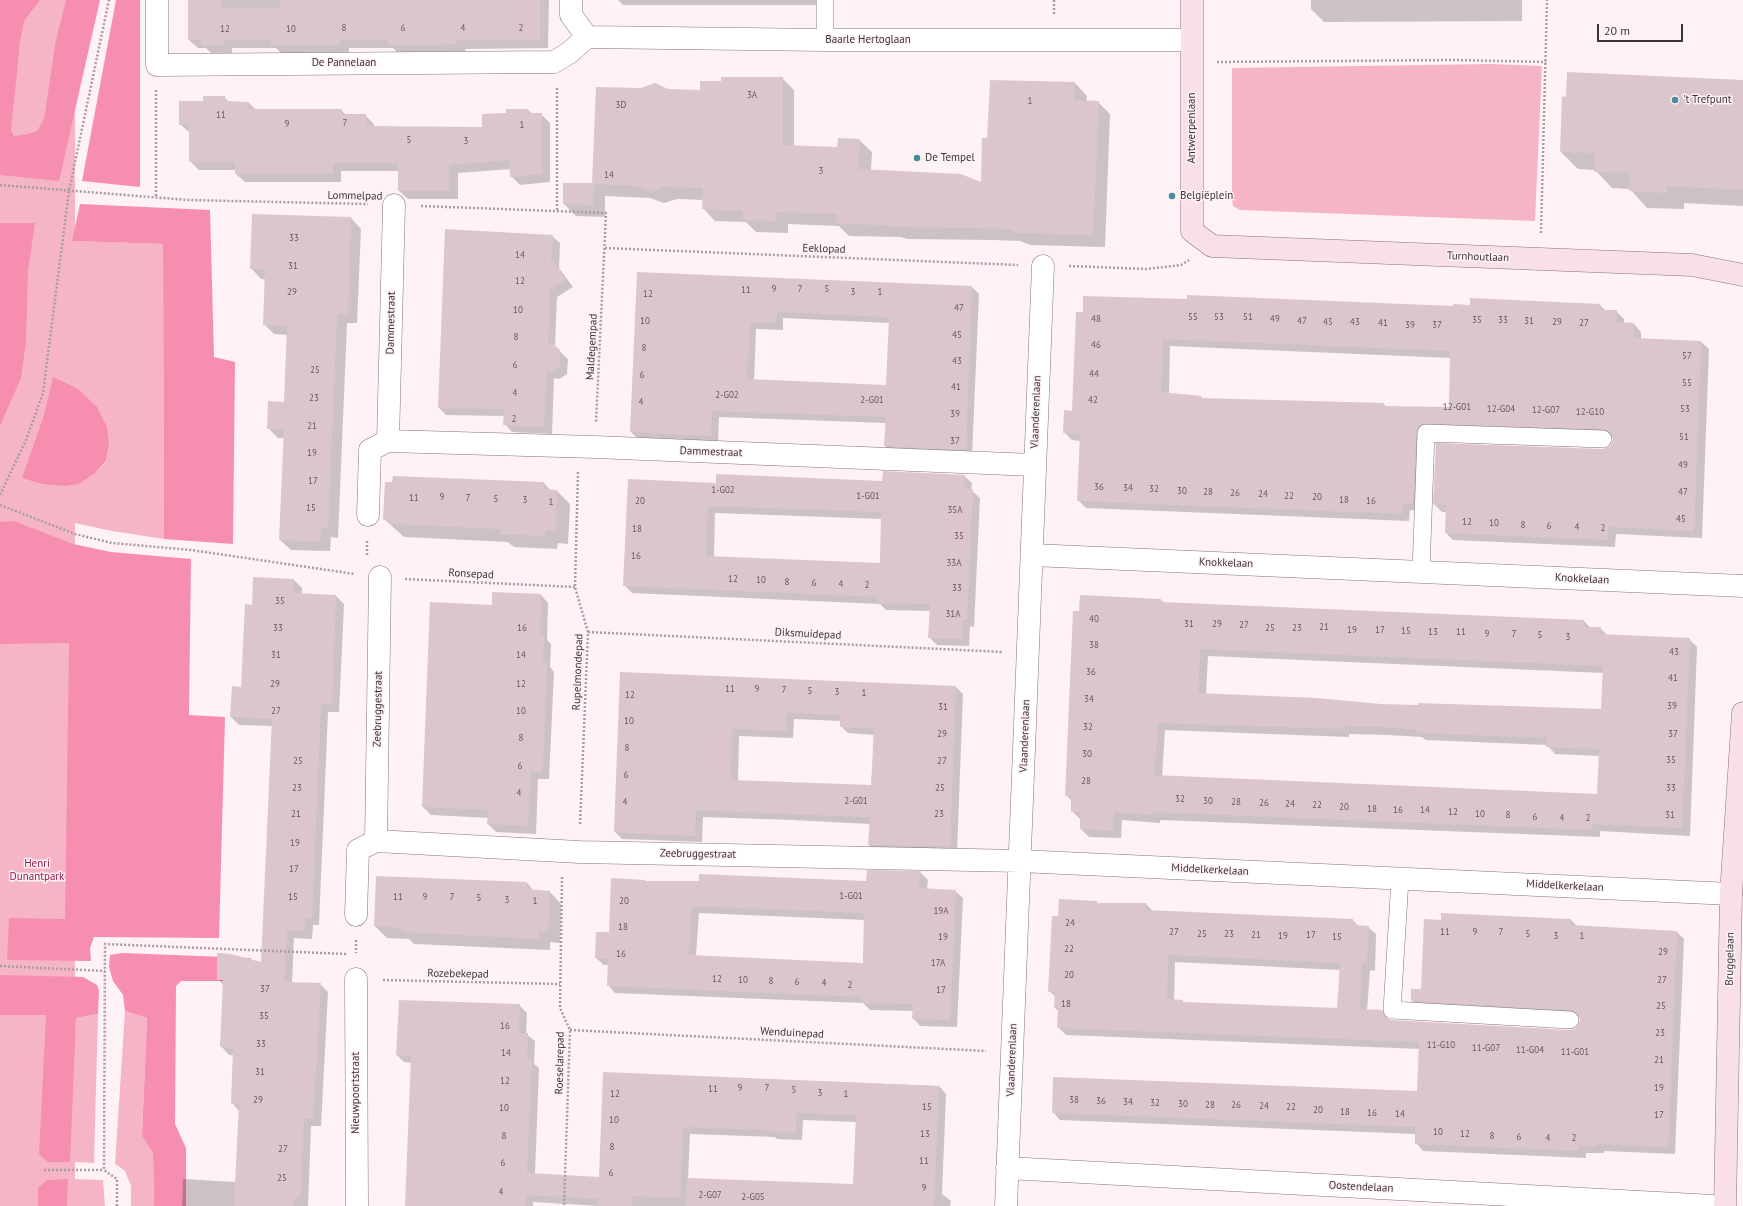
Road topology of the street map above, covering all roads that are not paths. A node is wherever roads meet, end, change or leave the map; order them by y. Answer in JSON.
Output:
{"nodes":[{"id":1,"x":157,"y":0,"type":"edge"},
{"id":2,"x":571,"y":0,"type":"edge"},
{"id":3,"x":826,"y":0,"type":"edge"},
{"id":4,"x":1192,"y":0,"type":"edge"},
{"id":5,"x":587,"y":37,"type":"junction"},
{"id":6,"x":825,"y":40,"type":"junction"},
{"id":7,"x":1192,"y":40,"type":"junction"},
{"id":8,"x":394,"y":205,"type":"road end"},
{"id":9,"x":1212,"y":246,"type":"joint"},
{"id":10,"x":1043,"y":266,"type":"road end"},
{"id":11,"x":1743,"y":275,"type":"edge"},
{"id":12,"x":1603,"y":439,"type":"dead end"},
{"id":13,"x":388,"y":441,"type":"junction"},
{"id":14,"x":1034,"y":465,"type":"junction"},
{"id":15,"x":368,"y":515,"type":"road end"},
{"id":16,"x":1032,"y":555,"type":"junction"},
{"id":17,"x":1421,"y":572,"type":"junction"},
{"id":18,"x":373,"y":577,"type":"road end"},
{"id":19,"x":1743,"y":586,"type":"edge"},
{"id":20,"x":1743,"y":713,"type":"edge"},
{"id":21,"x":376,"y":841,"type":"junction"},
{"id":22,"x":1020,"y":861,"type":"junction"},
{"id":23,"x":1400,"y":879,"type":"junction"},
{"id":24,"x":1731,"y":894,"type":"junction"},
{"id":25,"x":356,"y":915,"type":"road end"},
{"id":26,"x":356,"y":979,"type":"road end"},
{"id":27,"x":1570,"y":1020,"type":"dead end"},
{"id":28,"x":1008,"y":1168,"type":"junction"},
{"id":29,"x":357,"y":1206,"type":"edge"},
{"id":30,"x":1006,"y":1206,"type":"edge"},
{"id":31,"x":1714,"y":1206,"type":"edge"},
{"id":32,"x":1725,"y":1206,"type":"edge"}],
"edges":[{"from":1,"to":5,"type":"street","name":"De Pannelaan"},
{"from":2,"to":5,"type":"street"},
{"from":3,"to":6,"type":"lane"},
{"from":4,"to":7,"type":"street","name":"Antwerpenlaan"},
{"from":5,"to":6,"type":"street","name":"Baarle Hertoglaan"},
{"from":6,"to":7,"type":"street","name":"Baarle Hertoglaan"},
{"from":7,"to":9,"type":"street","name":"Antwerpenlaan"},
{"from":8,"to":13,"type":"street","name":"Dammestraat"},
{"from":9,"to":11,"type":"street","name":"Turnhoutlaan"},
{"from":10,"to":14,"type":"street","name":"Vlaanderenlaan"},
{"from":12,"to":17,"type":"lane"},
{"from":13,"to":14,"type":"street","name":"Dammestraat"},
{"from":13,"to":15,"type":"street","name":"Dammestraat"},
{"from":14,"to":16,"type":"street","name":"Vlaanderenlaan"},
{"from":16,"to":17,"type":"street","name":"Knokkelaan"},
{"from":16,"to":22,"type":"street","name":"Vlaanderenlaan"},
{"from":17,"to":19,"type":"street","name":"Knokkelaan"},
{"from":18,"to":21,"type":"street","name":"Zeebruggestraat"},
{"from":20,"to":24,"type":"street","name":"Bruggelaan"},
{"from":21,"to":22,"type":"street","name":"Zeebruggestraat"},
{"from":21,"to":25,"type":"street","name":"Zeebruggestraat"},
{"from":22,"to":23,"type":"street","name":"Middelkerkelaan"},
{"from":22,"to":28,"type":"street","name":"Vlaanderenlaan"},
{"from":23,"to":24,"type":"street","name":"Middelkerkelaan"},
{"from":23,"to":27,"type":"lane"},
{"from":24,"to":32,"type":"street","name":"Bruggelaan"},
{"from":26,"to":29,"type":"street","name":"Nieuwpoortstraat"},
{"from":28,"to":30,"type":"street","name":"Vlaanderenlaan"},
{"from":28,"to":31,"type":"street","name":"Oostendelaan"}]}
